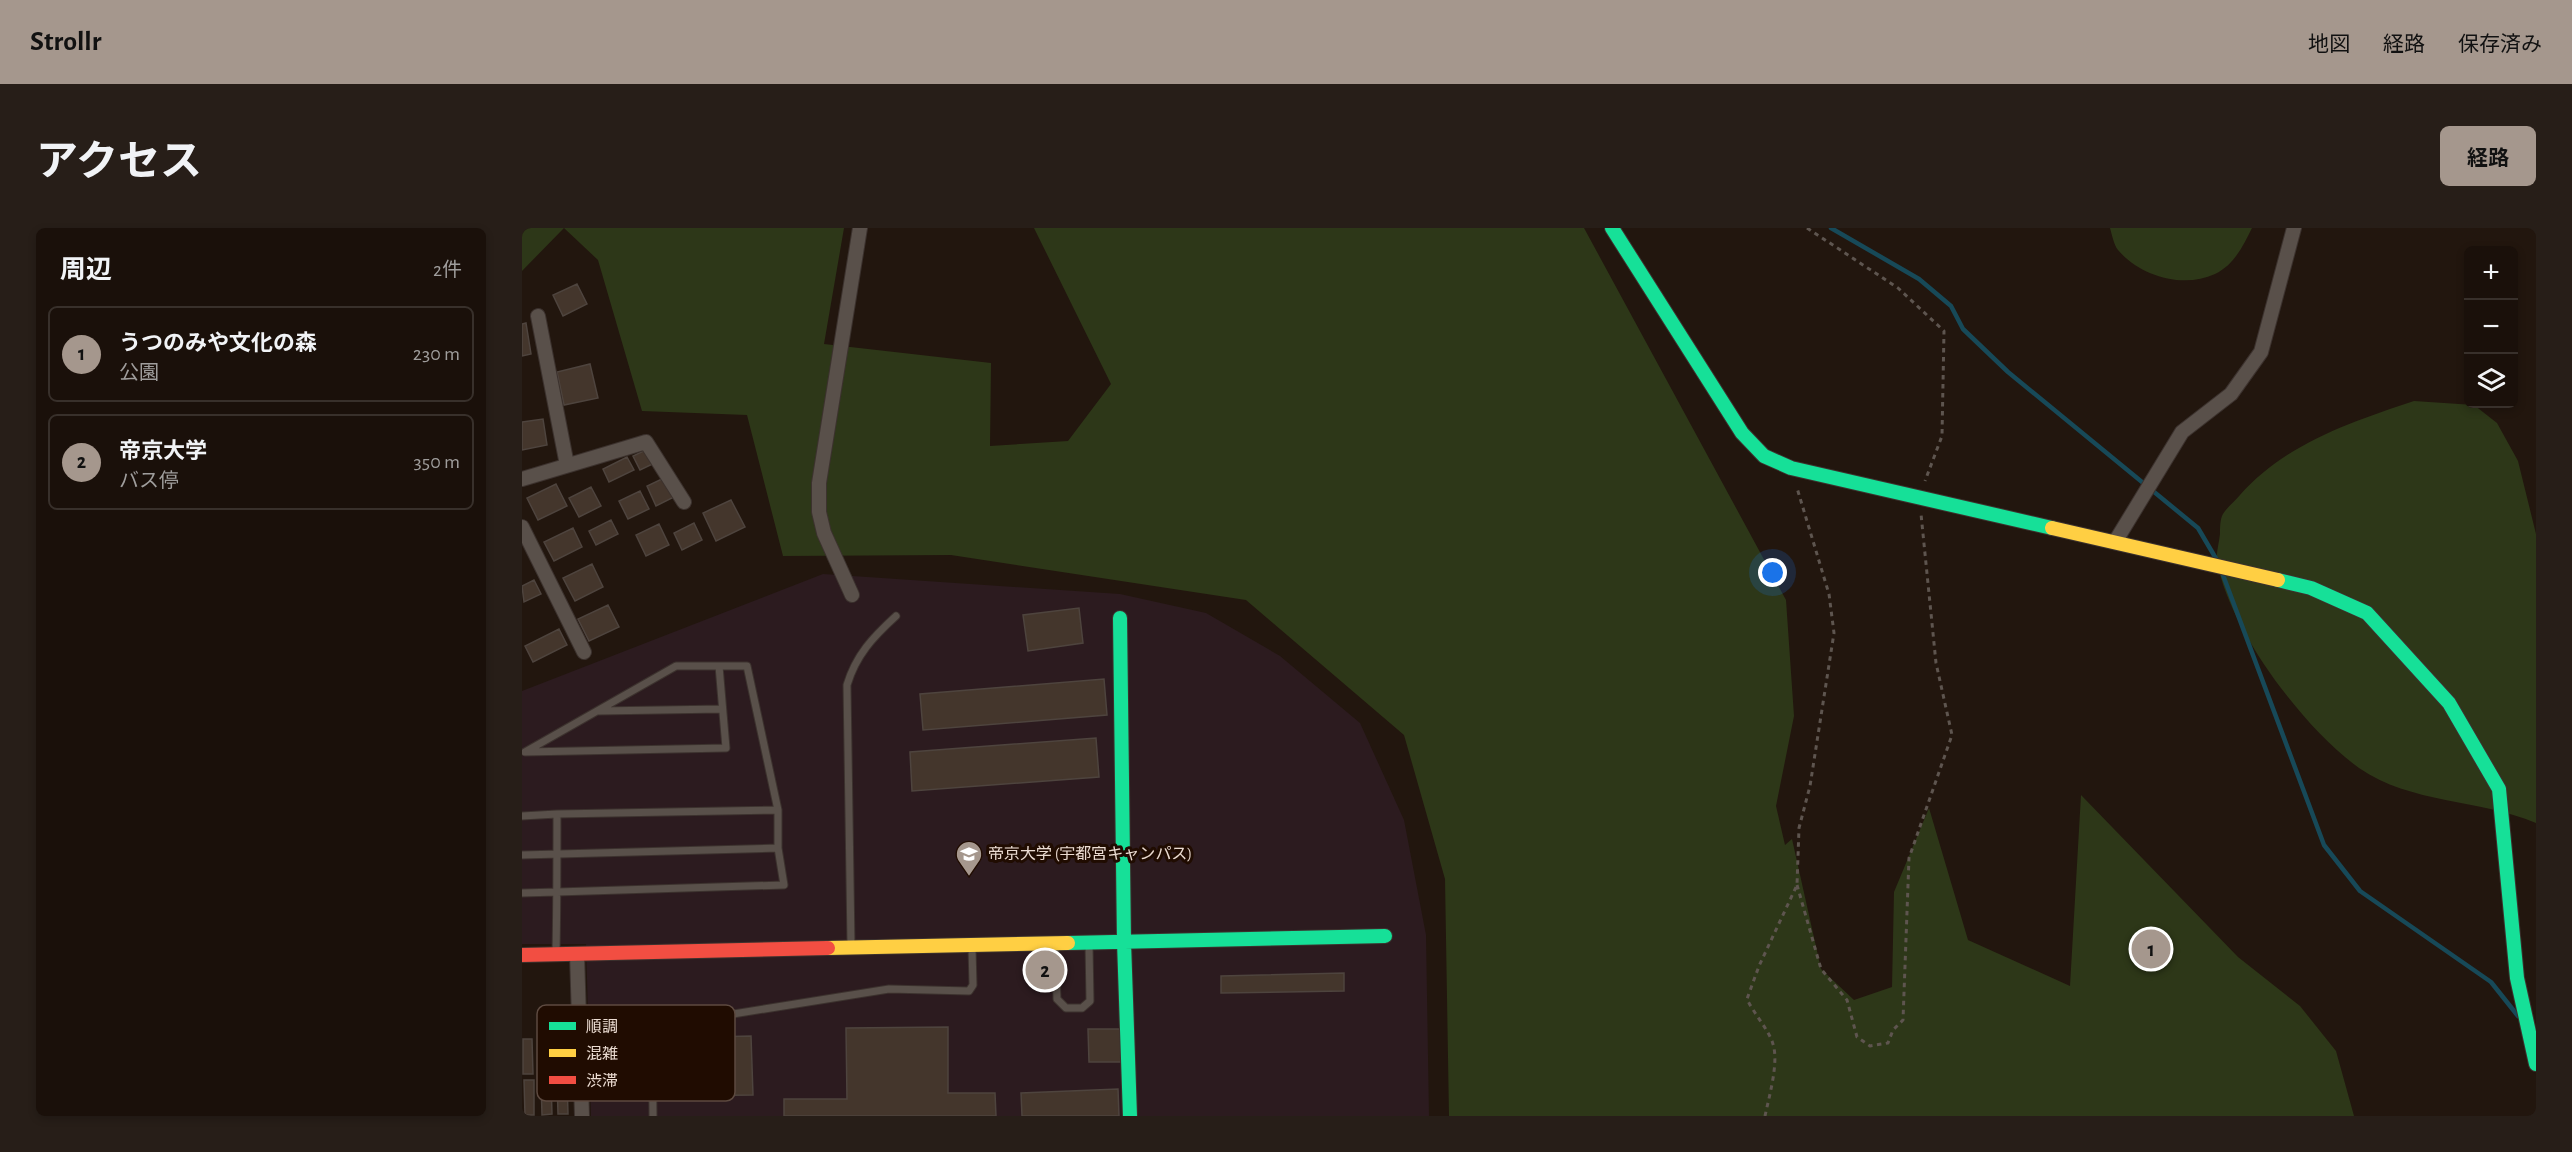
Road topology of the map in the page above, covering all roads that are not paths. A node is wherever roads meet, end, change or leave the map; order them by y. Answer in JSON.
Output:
{"nodes":[{"id":1,"x":860,"y":228,"type":"edge"},
{"id":2,"x":1612,"y":228,"type":"edge"},
{"id":3,"x":2294,"y":228,"type":"edge"},
{"id":4,"x":538,"y":316,"type":"dead end"},
{"id":5,"x":567,"y":465,"type":"junction"},
{"id":6,"x":522,"y":479,"type":"edge"},
{"id":7,"x":684,"y":502,"type":"dead end"},
{"id":8,"x":522,"y":527,"type":"edge"},
{"id":9,"x":2115,"y":542,"type":"junction"},
{"id":10,"x":852,"y":596,"type":"dead end"},
{"id":11,"x":896,"y":616,"type":"dead end"},
{"id":12,"x":1120,"y":618,"type":"dead end"},
{"id":13,"x":584,"y":652,"type":"dead end"},
{"id":14,"x":719,"y":666,"type":"junction"},
{"id":15,"x":722,"y":709,"type":"junction"},
{"id":16,"x":596,"y":711,"type":"junction"},
{"id":17,"x":778,"y":810,"type":"junction"},
{"id":18,"x":557,"y":814,"type":"junction"},
{"id":19,"x":522,"y":816,"type":"edge"},
{"id":20,"x":778,"y":848,"type":"junction"},
{"id":21,"x":557,"y":854,"type":"junction"},
{"id":22,"x":522,"y":855,"type":"edge"},
{"id":23,"x":557,"y":892,"type":"junction"},
{"id":24,"x":522,"y":893,"type":"edge"},
{"id":25,"x":1385,"y":936,"type":"dead end"},
{"id":26,"x":1124,"y":942,"type":"junction"},
{"id":27,"x":1055,"y":943,"type":"junction"},
{"id":28,"x":1089,"y":943,"type":"junction"},
{"id":29,"x":972,"y":945,"type":"junction"},
{"id":30,"x":851,"y":948,"type":"junction"},
{"id":31,"x":556,"y":954,"type":"junction"},
{"id":32,"x":577,"y":954,"type":"junction"},
{"id":33,"x":522,"y":955,"type":"edge"},
{"id":34,"x":579,"y":1005,"type":"edge"},
{"id":35,"x":735,"y":1014,"type":"edge"},
{"id":36,"x":2536,"y":1064,"type":"edge"},
{"id":37,"x":582,"y":1101,"type":"edge"},
{"id":38,"x":653,"y":1101,"type":"edge"},
{"id":39,"x":582,"y":1116,"type":"edge"},
{"id":40,"x":653,"y":1116,"type":"edge"},
{"id":41,"x":1130,"y":1116,"type":"edge"}],
"edges":[{"from":1,"to":10,"type":"street"},
{"from":2,"to":9,"type":"street"},
{"from":3,"to":9,"type":"street"},
{"from":4,"to":5,"type":"street"},
{"from":5,"to":6,"type":"street"},
{"from":5,"to":7,"type":"street"},
{"from":8,"to":13,"type":"street"},
{"from":9,"to":36,"type":"street"},
{"from":11,"to":30,"type":"lane"},
{"from":12,"to":26,"type":"street"},
{"from":14,"to":15,"type":"lane"},
{"from":14,"to":16,"type":"lane"},
{"from":14,"to":17,"type":"lane"},
{"from":15,"to":16,"type":"lane"},
{"from":15,"to":16,"type":"lane"},
{"from":17,"to":18,"type":"lane"},
{"from":17,"to":20,"type":"lane"},
{"from":18,"to":19,"type":"lane"},
{"from":18,"to":21,"type":"lane"},
{"from":20,"to":21,"type":"lane"},
{"from":20,"to":23,"type":"lane"},
{"from":21,"to":22,"type":"lane"},
{"from":21,"to":23,"type":"lane"},
{"from":23,"to":24,"type":"lane"},
{"from":23,"to":31,"type":"lane"},
{"from":25,"to":26,"type":"street"},
{"from":26,"to":28,"type":"street"},
{"from":26,"to":41,"type":"street"},
{"from":27,"to":28,"type":"street"},
{"from":27,"to":28,"type":"lane"},
{"from":27,"to":29,"type":"street"},
{"from":29,"to":30,"type":"street"},
{"from":29,"to":35,"type":"lane"},
{"from":30,"to":32,"type":"street"},
{"from":31,"to":32,"type":"street"},
{"from":31,"to":33,"type":"street"},
{"from":32,"to":34,"type":"street"},
{"from":37,"to":39,"type":"street"},
{"from":38,"to":40,"type":"lane"}]}
